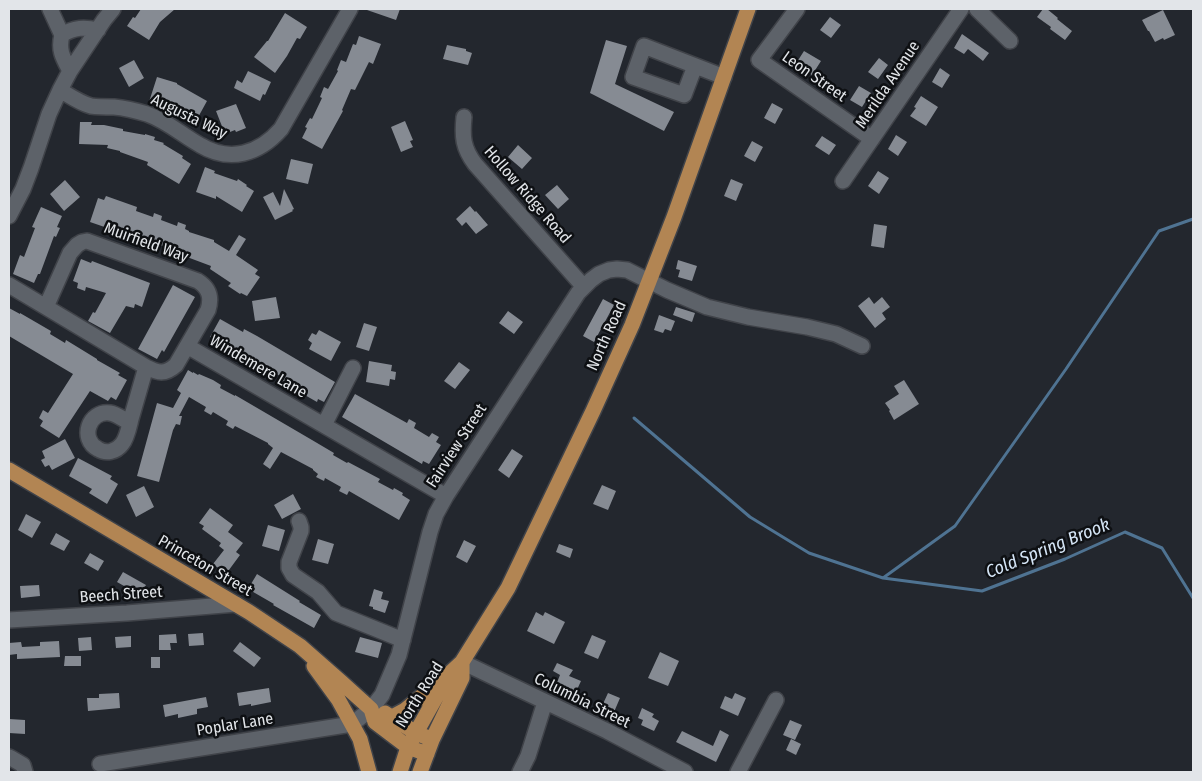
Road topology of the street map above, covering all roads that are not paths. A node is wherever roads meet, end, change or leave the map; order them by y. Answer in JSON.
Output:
{"nodes":[{"id":1,"x":50,"y":9,"type":"edge"},
{"id":2,"x":113,"y":9,"type":"edge"},
{"id":3,"x":350,"y":9,"type":"edge"},
{"id":4,"x":748,"y":9,"type":"edge"},
{"id":5,"x":797,"y":9,"type":"edge"},
{"id":6,"x":961,"y":9,"type":"edge"},
{"id":7,"x":978,"y":9,"type":"edge"},
{"id":8,"x":98,"y":30,"type":"junction"},
{"id":9,"x":62,"y":35,"type":"junction"},
{"id":10,"x":1010,"y":41,"type":"dead end"},
{"id":11,"x":695,"y":66,"type":"dead end"},
{"id":12,"x":70,"y":71,"type":"junction"},
{"id":13,"x":724,"y":77,"type":"junction"},
{"id":14,"x":60,"y":90,"type":"junction"},
{"id":15,"x":464,"y":117,"type":"dead end"},
{"id":16,"x":872,"y":139,"type":"junction"},
{"id":17,"x":843,"y":181,"type":"dead end"},
{"id":18,"x":9,"y":216,"type":"edge"},
{"id":19,"x":649,"y":280,"type":"junction"},
{"id":20,"x":9,"y":285,"type":"edge"},
{"id":21,"x":584,"y":287,"type":"junction"},
{"id":22,"x":46,"y":308,"type":"junction"},
{"id":23,"x":188,"y":346,"type":"junction"},
{"id":24,"x":862,"y":346,"type":"dead end"},
{"id":25,"x":146,"y":367,"type":"junction"},
{"id":26,"x":353,"y":368,"type":"dead end"},
{"id":27,"x":130,"y":423,"type":"dead end"},
{"id":28,"x":324,"y":425,"type":"junction"},
{"id":29,"x":9,"y":470,"type":"edge"},
{"id":30,"x":446,"y":496,"type":"junction"},
{"id":31,"x":299,"y":521,"type":"dead end"},
{"id":32,"x":236,"y":604,"type":"junction"},
{"id":33,"x":9,"y":620,"type":"edge"},
{"id":34,"x":403,"y":640,"type":"junction"},
{"id":35,"x":300,"y":646,"type":"junction"},
{"id":36,"x":462,"y":662,"type":"junction"},
{"id":37,"x":449,"y":674,"type":"junction"},
{"id":38,"x":776,"y":700,"type":"dead end"},
{"id":39,"x":545,"y":702,"type":"junction"},
{"id":40,"x":371,"y":709,"type":"junction"},
{"id":41,"x":392,"y":717,"type":"junction"},
{"id":42,"x":352,"y":724,"type":"junction"},
{"id":43,"x":416,"y":733,"type":"junction"},
{"id":44,"x":408,"y":746,"type":"junction"},
{"id":45,"x":429,"y":747,"type":"junction"},
{"id":46,"x":9,"y":757,"type":"edge"},
{"id":47,"x":100,"y":764,"type":"dead end"},
{"id":48,"x":25,"y":772,"type":"edge"},
{"id":49,"x":369,"y":772,"type":"edge"},
{"id":50,"x":400,"y":772,"type":"edge"},
{"id":51,"x":420,"y":772,"type":"edge"},
{"id":52,"x":520,"y":772,"type":"edge"},
{"id":53,"x":685,"y":772,"type":"edge"},
{"id":54,"x":738,"y":772,"type":"edge"}],
"edges":[{"from":1,"to":9,"type":"street"},
{"from":2,"to":8,"type":"street"},
{"from":3,"to":14,"type":"street","name":"Augusta Way"},
{"from":4,"to":13,"type":"main road","name":"North Road"},
{"from":5,"to":16,"type":"street","name":"Leon Street"},
{"from":6,"to":16,"type":"street","name":"Merilda Avenue"},
{"from":7,"to":10,"type":"street"},
{"from":8,"to":9,"type":"street"},
{"from":8,"to":12,"type":"street"},
{"from":9,"to":12,"type":"street"},
{"from":11,"to":13,"type":"street"},
{"from":12,"to":14,"type":"street"},
{"from":13,"to":19,"type":"main road","name":"North Road"},
{"from":14,"to":18,"type":"street"},
{"from":15,"to":21,"type":"street","name":"Hollow Ridge Road"},
{"from":16,"to":17,"type":"street","name":"Merilda Avenue"},
{"from":19,"to":21,"type":"street","name":"Fairview Street"},
{"from":19,"to":24,"type":"street","name":"Fairview Street"},
{"from":19,"to":36,"type":"main road","name":"North Road"},
{"from":20,"to":22,"type":"street","name":"Windemere Lane"},
{"from":21,"to":30,"type":"street","name":"Fairview Street"},
{"from":22,"to":23,"type":"street","name":"Muirfield Way"},
{"from":22,"to":25,"type":"street","name":"Windemere Lane"},
{"from":23,"to":25,"type":"street","name":"Windemere Lane"},
{"from":23,"to":28,"type":"street","name":"Windemere Lane"},
{"from":25,"to":27,"type":"street"},
{"from":26,"to":28,"type":"street"},
{"from":28,"to":30,"type":"street","name":"Windemere Lane"},
{"from":29,"to":32,"type":"main road","name":"Princeton Street"},
{"from":30,"to":34,"type":"street","name":"Fairview Street"},
{"from":31,"to":34,"type":"street"},
{"from":32,"to":33,"type":"street","name":"Beech Street"},
{"from":32,"to":35,"type":"main road","name":"Princeton Street"},
{"from":34,"to":40,"type":"street","name":"Fairview Street"},
{"from":35,"to":40,"type":"main road","name":"Princeton Street"},
{"from":35,"to":42,"type":"main road"},
{"from":36,"to":37,"type":"main road","name":"North Road"},
{"from":36,"to":39,"type":"street","name":"Columbia Street"},
{"from":36,"to":45,"type":"main road","name":"North Road"},
{"from":37,"to":41,"type":"main road"},
{"from":37,"to":43,"type":"main road","name":"North Road"},
{"from":38,"to":54,"type":"street"},
{"from":39,"to":52,"type":"street"},
{"from":39,"to":53,"type":"street","name":"Columbia Street"},
{"from":40,"to":41,"type":"main road","name":"Princeton Street"},
{"from":40,"to":42,"type":"street","name":"Poplar Lane"},
{"from":40,"to":44,"type":"main road","name":"Princeton Street"},
{"from":41,"to":43,"type":"main road","name":"Princeton Street"},
{"from":42,"to":47,"type":"street","name":"Poplar Lane"},
{"from":42,"to":49,"type":"main road"},
{"from":43,"to":44,"type":"main road","name":"North Road"},
{"from":43,"to":45,"type":"main road","name":"Princeton Street"},
{"from":44,"to":45,"type":"main road","name":"Princeton Street"},
{"from":44,"to":50,"type":"main road"},
{"from":45,"to":51,"type":"main road"},
{"from":46,"to":48,"type":"street"}]}
